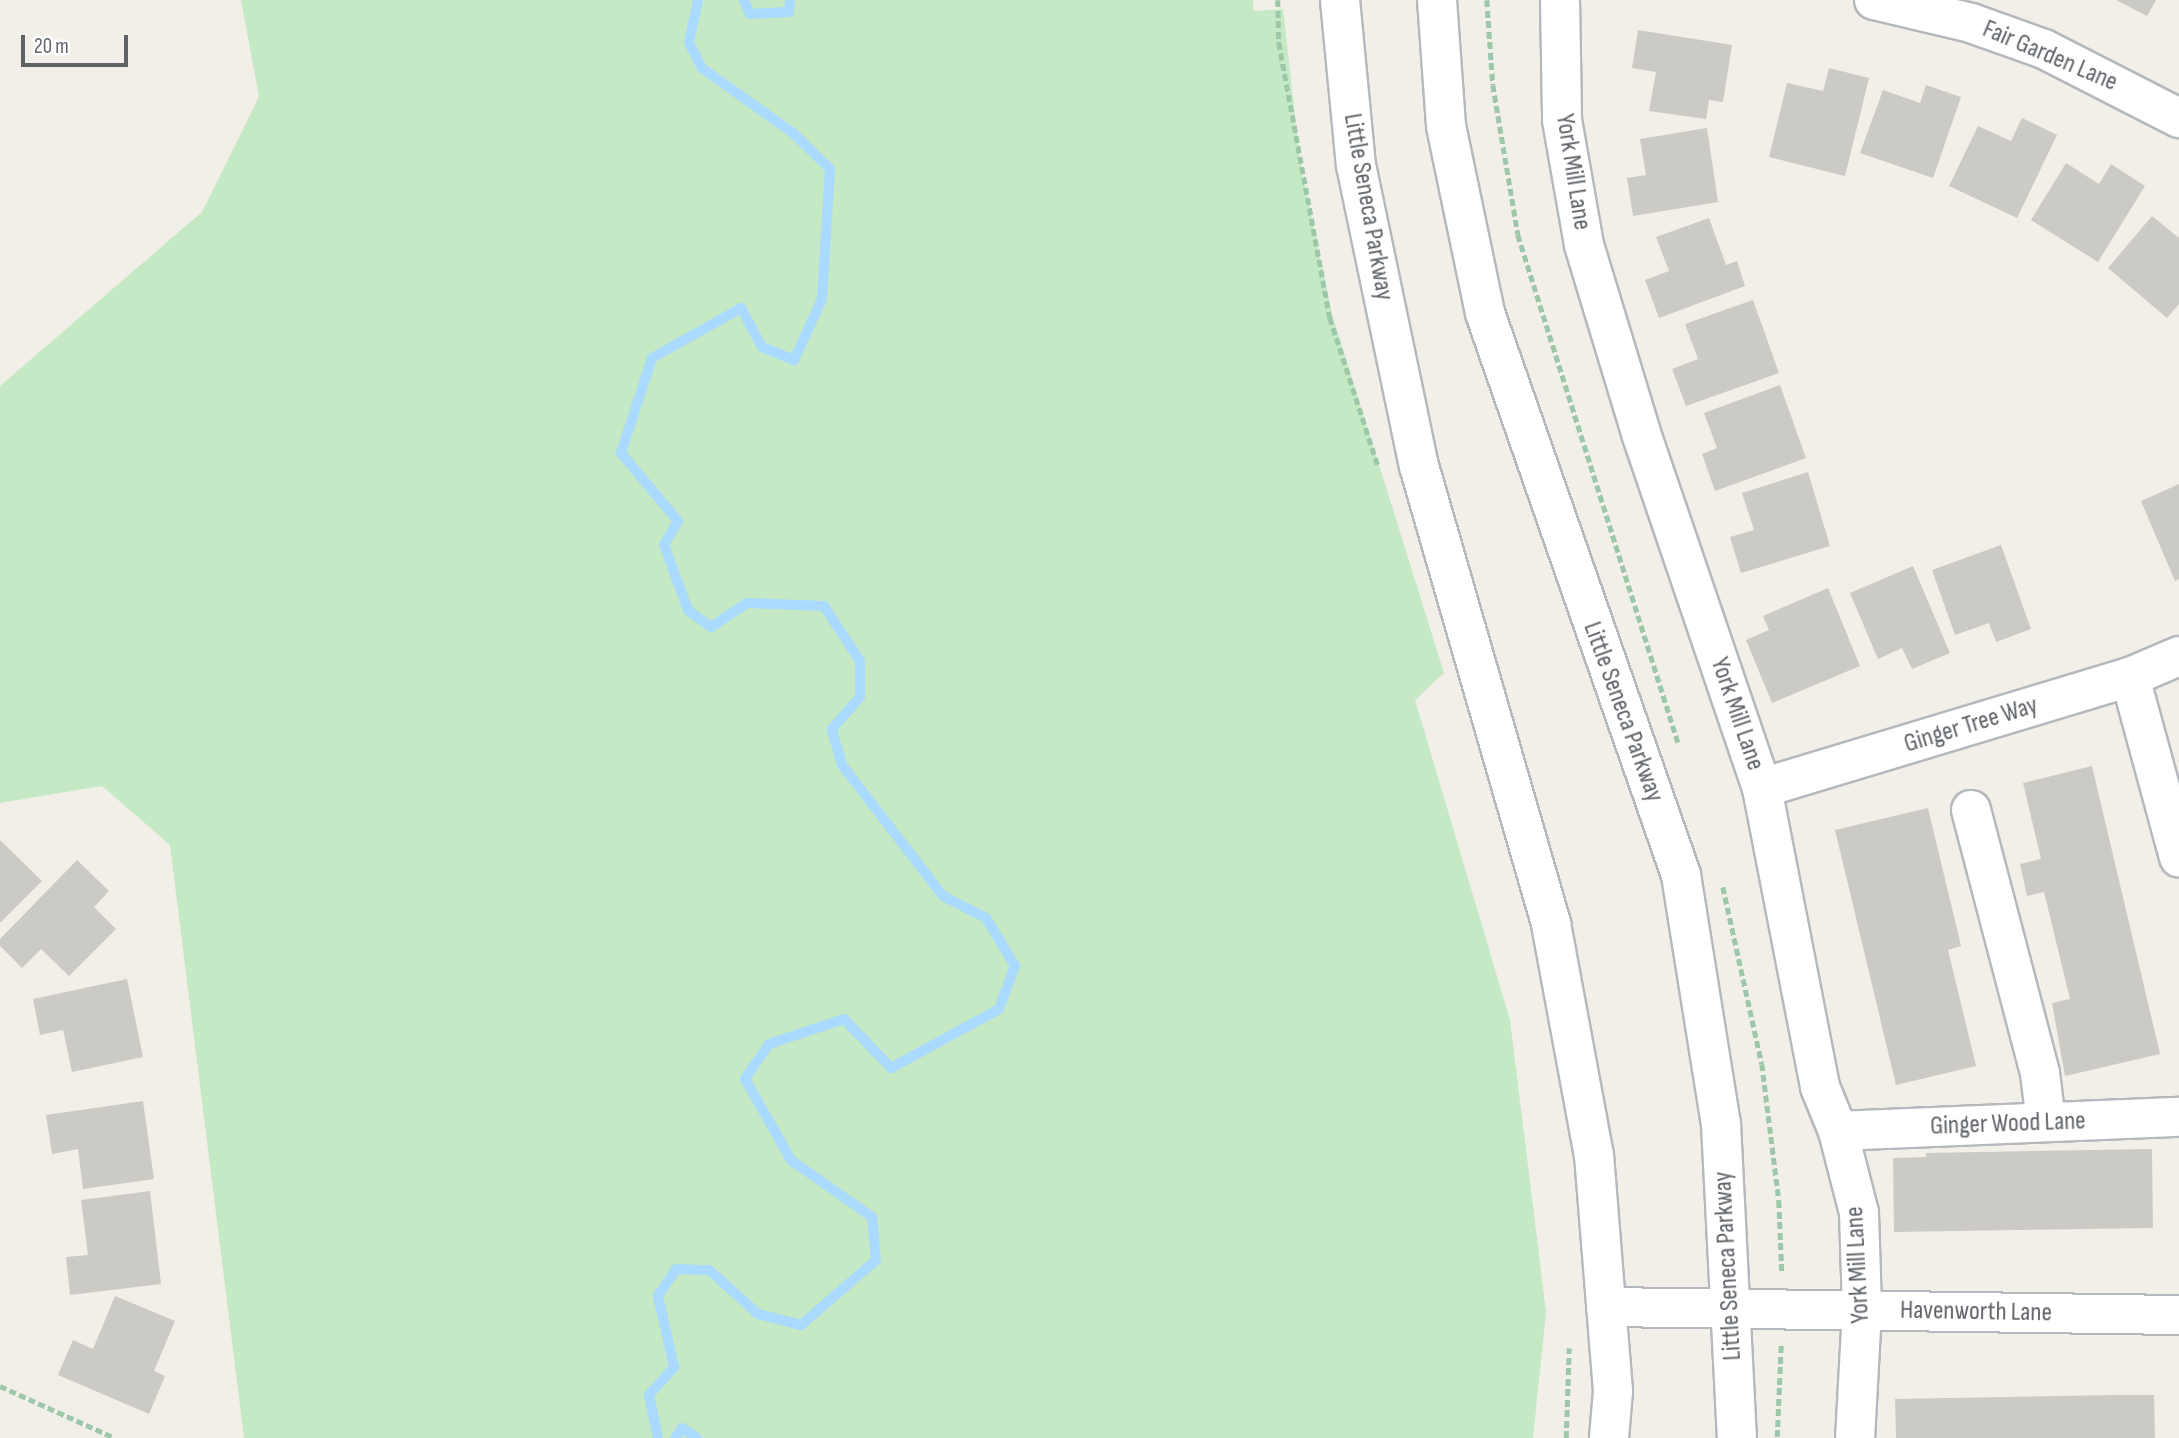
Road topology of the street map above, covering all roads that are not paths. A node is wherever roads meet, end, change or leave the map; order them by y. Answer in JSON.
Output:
{"nodes":[{"id":1,"x":1340,"y":0,"type":"edge"},
{"id":2,"x":1437,"y":0,"type":"edge"},
{"id":3,"x":1560,"y":0,"type":"edge"},
{"id":4,"x":1874,"y":0,"type":"edge"},
{"id":5,"x":2179,"y":118,"type":"edge"},
{"id":6,"x":2179,"y":656,"type":"edge"},
{"id":7,"x":2130,"y":677,"type":"junction"},
{"id":8,"x":1762,"y":788,"type":"junction"},
{"id":9,"x":1971,"y":810,"type":"dead end"},
{"id":10,"x":2179,"y":857,"type":"edge"},
{"id":11,"x":2179,"y":1117,"type":"edge"},
{"id":12,"x":2046,"y":1122,"type":"junction"},
{"id":13,"x":1838,"y":1130,"type":"junction"},
{"id":14,"x":1606,"y":1307,"type":"junction"},
{"id":15,"x":1731,"y":1308,"type":"junction"},
{"id":16,"x":1862,"y":1310,"type":"junction"},
{"id":17,"x":2179,"y":1315,"type":"edge"},
{"id":18,"x":1609,"y":1438,"type":"edge"},
{"id":19,"x":1737,"y":1438,"type":"edge"},
{"id":20,"x":1855,"y":1438,"type":"edge"}],
"edges":[{"from":1,"to":14,"type":"street","name":"Little Seneca Parkway"},
{"from":2,"to":15,"type":"street","name":"Little Seneca Parkway"},
{"from":3,"to":8,"type":"street","name":"York Mill Lane"},
{"from":4,"to":5,"type":"street","name":"Fair Garden Lane"},
{"from":6,"to":7,"type":"street","name":"Ginger Tree Way"},
{"from":7,"to":8,"type":"street","name":"Ginger Tree Way"},
{"from":7,"to":10,"type":"street"},
{"from":8,"to":13,"type":"street","name":"York Mill Lane"},
{"from":9,"to":12,"type":"street"},
{"from":11,"to":12,"type":"street","name":"Ginger Wood Lane"},
{"from":12,"to":13,"type":"street","name":"Ginger Wood Lane"},
{"from":13,"to":16,"type":"street","name":"York Mill Lane"},
{"from":14,"to":15,"type":"street","name":"Havenworth Lane"},
{"from":14,"to":18,"type":"street","name":"Little Seneca Parkway"},
{"from":15,"to":16,"type":"street","name":"Havenworth Lane"},
{"from":15,"to":19,"type":"street","name":"Little Seneca Parkway"},
{"from":16,"to":17,"type":"street","name":"Havenworth Lane"},
{"from":16,"to":20,"type":"street","name":"York Mill Lane"}]}
